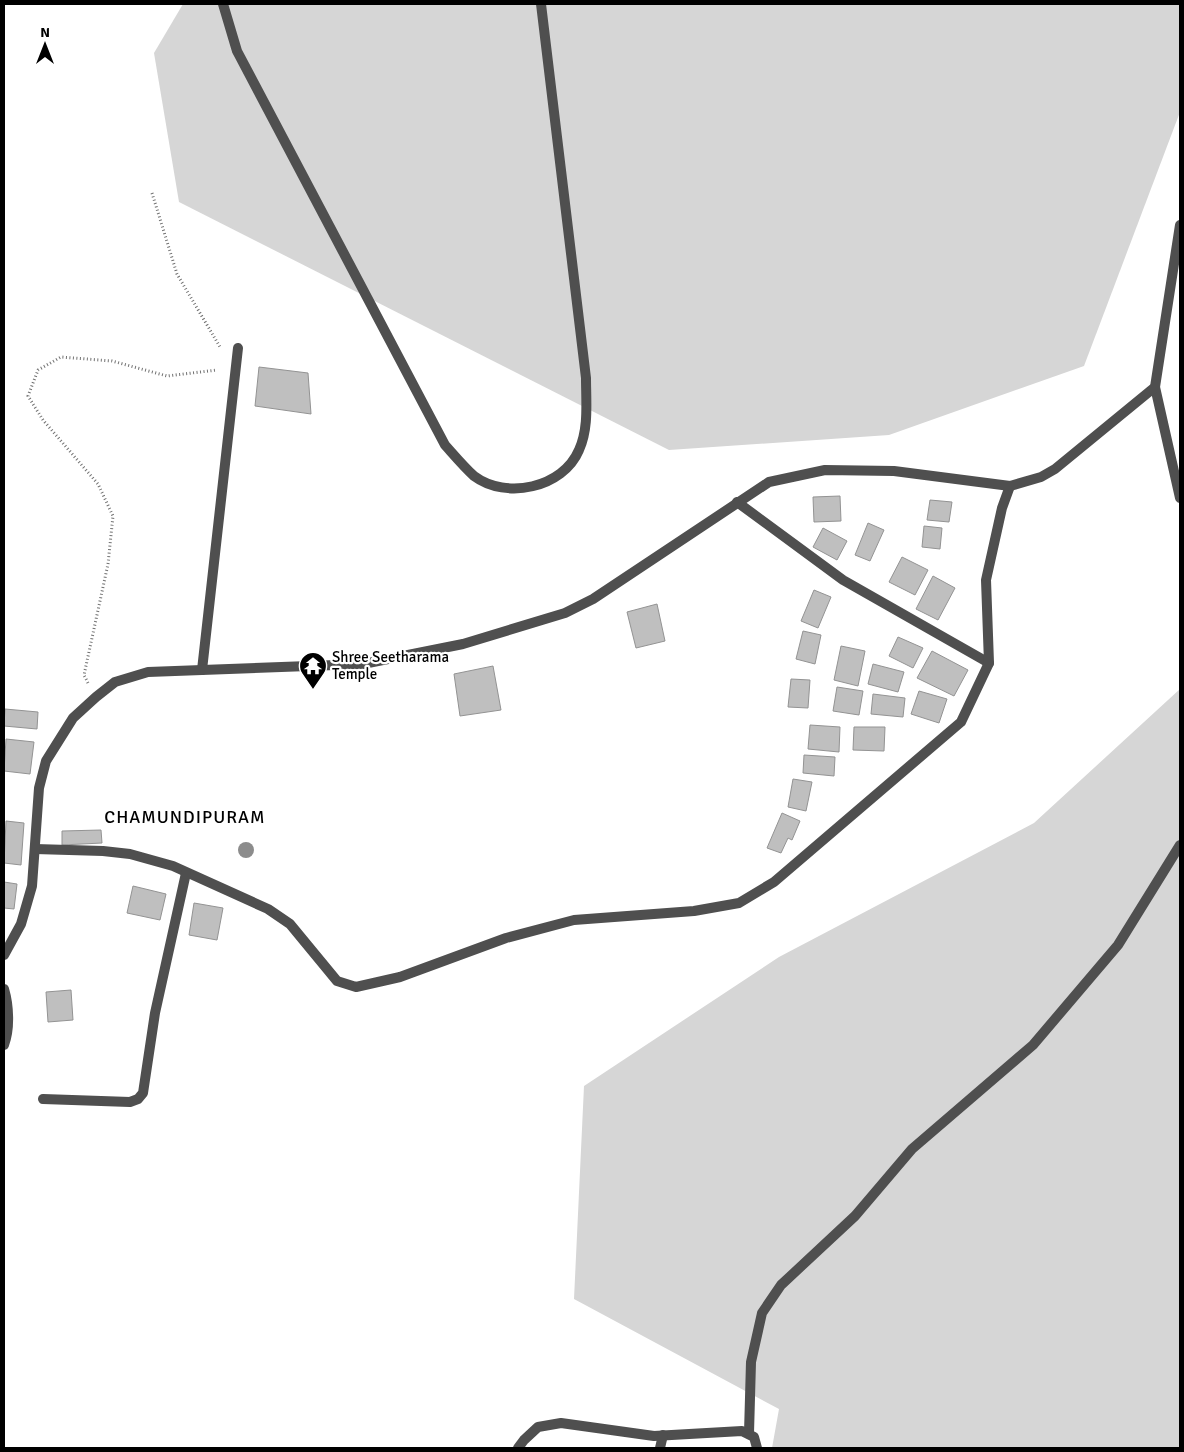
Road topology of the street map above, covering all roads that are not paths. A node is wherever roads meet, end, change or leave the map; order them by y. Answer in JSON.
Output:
{"nodes":[{"id":1,"x":223,"y":4,"type":"edge"},
{"id":2,"x":541,"y":4,"type":"edge"},
{"id":3,"x":1180,"y":225,"type":"edge"},
{"id":4,"x":238,"y":348,"type":"dead end"},
{"id":5,"x":1155,"y":387,"type":"junction"},
{"id":6,"x":1010,"y":486,"type":"junction"},
{"id":7,"x":1180,"y":498,"type":"edge"},
{"id":8,"x":737,"y":502,"type":"junction"},
{"id":9,"x":989,"y":663,"type":"junction"},
{"id":10,"x":202,"y":670,"type":"junction"},
{"id":11,"x":1180,"y":845,"type":"edge"},
{"id":12,"x":35,"y":849,"type":"junction"},
{"id":13,"x":186,"y":872,"type":"junction"},
{"id":14,"x":4,"y":955,"type":"edge"},
{"id":15,"x":4,"y":989,"type":"edge"},
{"id":16,"x":4,"y":1045,"type":"edge"},
{"id":17,"x":43,"y":1099,"type":"dead end"},
{"id":18,"x":749,"y":1433,"type":"junction"},
{"id":19,"x":663,"y":1435,"type":"junction"},
{"id":20,"x":518,"y":1448,"type":"edge"},
{"id":21,"x":660,"y":1448,"type":"edge"},
{"id":22,"x":757,"y":1448,"type":"edge"}],
"edges":[{"from":1,"to":2,"type":"street"},
{"from":3,"to":5,"type":"street"},
{"from":4,"to":10,"type":"street"},
{"from":5,"to":6,"type":"street"},
{"from":5,"to":7,"type":"street"},
{"from":6,"to":8,"type":"street"},
{"from":6,"to":9,"type":"street"},
{"from":8,"to":9,"type":"street"},
{"from":8,"to":10,"type":"street"},
{"from":9,"to":13,"type":"street"},
{"from":10,"to":12,"type":"street"},
{"from":11,"to":18,"type":"street"},
{"from":12,"to":13,"type":"street"},
{"from":12,"to":14,"type":"street"},
{"from":13,"to":17,"type":"street"},
{"from":15,"to":16,"type":"street"},
{"from":18,"to":19,"type":"street"},
{"from":18,"to":22,"type":"street"},
{"from":19,"to":20,"type":"street"},
{"from":19,"to":21,"type":"street"}]}
